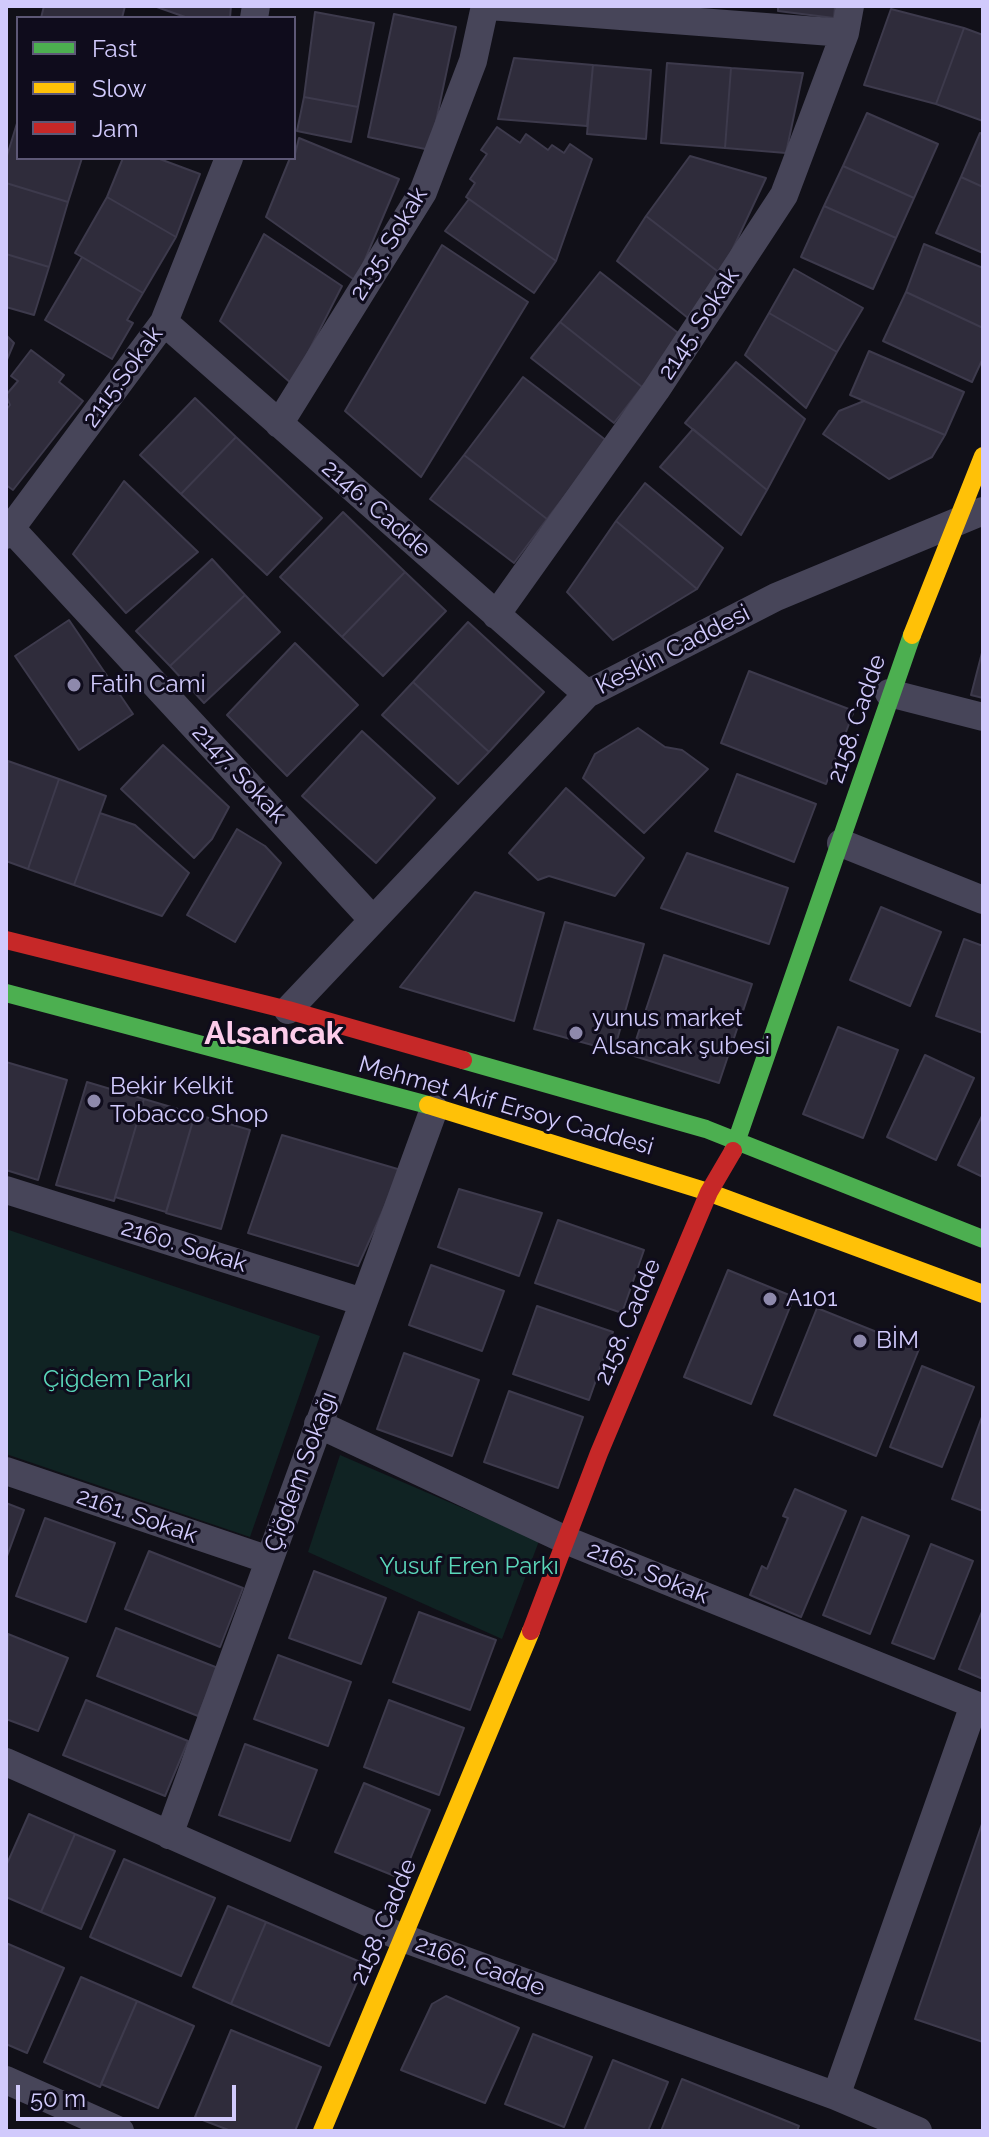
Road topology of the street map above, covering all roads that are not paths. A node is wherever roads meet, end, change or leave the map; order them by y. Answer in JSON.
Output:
{"nodes":[{"id":1,"x":487,"y":6,"type":"edge"},
{"id":2,"x":847,"y":20,"type":"edge"},
{"id":3,"x":228,"y":160,"type":"edge"},
{"id":4,"x":164,"y":322,"type":"junction"},
{"id":5,"x":279,"y":424,"type":"junction"},
{"id":6,"x":983,"y":456,"type":"edge"},
{"id":7,"x":983,"y":511,"type":"edge"},
{"id":8,"x":953,"y":524,"type":"junction"},
{"id":9,"x":8,"y":529,"type":"edge"},
{"id":10,"x":496,"y":615,"type":"junction"},
{"id":11,"x":889,"y":693,"type":"junction"},
{"id":12,"x":587,"y":694,"type":"junction"},
{"id":13,"x":983,"y":717,"type":"edge"},
{"id":14,"x":841,"y":843,"type":"junction"},
{"id":15,"x":983,"y":900,"type":"edge"},
{"id":16,"x":373,"y":920,"type":"junction"},
{"id":17,"x":6,"y":940,"type":"edge"},
{"id":18,"x":6,"y":993,"type":"edge"},
{"id":19,"x":288,"y":1010,"type":"junction"},
{"id":20,"x":434,"y":1109,"type":"junction"},
{"id":21,"x":738,"y":1142,"type":"junction"},
{"id":22,"x":6,"y":1190,"type":"edge"},
{"id":23,"x":709,"y":1192,"type":"junction"},
{"id":24,"x":983,"y":1239,"type":"edge"},
{"id":25,"x":983,"y":1294,"type":"edge"},
{"id":26,"x":363,"y":1302,"type":"junction"},
{"id":27,"x":318,"y":1424,"type":"junction"},
{"id":28,"x":6,"y":1471,"type":"edge"},
{"id":29,"x":568,"y":1541,"type":"junction"},
{"id":30,"x":269,"y":1560,"type":"junction"},
{"id":31,"x":979,"y":1706,"type":"edge"},
{"id":32,"x":6,"y":1762,"type":"edge"},
{"id":33,"x":169,"y":1835,"type":"junction"},
{"id":34,"x":403,"y":1938,"type":"junction"},
{"id":35,"x":6,"y":2080,"type":"edge"},
{"id":36,"x":836,"y":2096,"type":"junction"},
{"id":37,"x":120,"y":2131,"type":"edge"},
{"id":38,"x":322,"y":2131,"type":"edge"},
{"id":39,"x":918,"y":2131,"type":"edge"}],
"edges":[{"from":1,"to":2,"type":"street"},
{"from":1,"to":5,"type":"street","name":"2135. Sokak"},
{"from":2,"to":10,"type":"street","name":"2145. Sokak"},
{"from":3,"to":4,"type":"street","name":"2115.Sokak"},
{"from":4,"to":5,"type":"street","name":"2146. Cadde"},
{"from":4,"to":9,"type":"street","name":"2115.Sokak"},
{"from":5,"to":10,"type":"street","name":"2146. Cadde"},
{"from":6,"to":8,"type":"street","name":"2158. Cadde"},
{"from":7,"to":8,"type":"street","name":"Keskin Caddesi"},
{"from":8,"to":11,"type":"street","name":"2158. Cadde"},
{"from":8,"to":12,"type":"street","name":"Keskin Caddesi"},
{"from":9,"to":16,"type":"street","name":"2147. Sokak"},
{"from":10,"to":12,"type":"street","name":"2146. Cadde"},
{"from":11,"to":13,"type":"street"},
{"from":11,"to":14,"type":"street","name":"2158. Cadde"},
{"from":12,"to":16,"type":"street","name":"Keskin Caddesi"},
{"from":14,"to":15,"type":"street"},
{"from":14,"to":21,"type":"street","name":"2158. Cadde"},
{"from":16,"to":19,"type":"street","name":"Keskin Caddesi"},
{"from":17,"to":19,"type":"street","name":"Mehmet Akif Ersoy Caddesi"},
{"from":18,"to":20,"type":"street","name":"Mehmet Akif Ersoy Caddesi"},
{"from":19,"to":21,"type":"street","name":"Mehmet Akif Ersoy Caddesi"},
{"from":20,"to":23,"type":"street","name":"Mehmet Akif Ersoy Caddesi"},
{"from":20,"to":26,"type":"street","name":"Çiğdem Sokağı"},
{"from":21,"to":23,"type":"street","name":"2158. Cadde"},
{"from":21,"to":24,"type":"street","name":"Mehmet Akif Ersoy Caddesi"},
{"from":22,"to":26,"type":"street","name":"2160. Sokak"},
{"from":23,"to":25,"type":"street","name":"Mehmet Akif Ersoy Caddesi"},
{"from":23,"to":29,"type":"street","name":"2158. Cadde"},
{"from":26,"to":27,"type":"street","name":"Çiğdem Sokağı"},
{"from":27,"to":29,"type":"street","name":"2165. Sokak"},
{"from":27,"to":30,"type":"street","name":"Çiğdem Sokağı"},
{"from":28,"to":30,"type":"street","name":"2161. Sokak"},
{"from":29,"to":31,"type":"street","name":"2165. Sokak"},
{"from":29,"to":34,"type":"street","name":"2158. Cadde"},
{"from":30,"to":33,"type":"street","name":"Çiğdem Sokağı"},
{"from":31,"to":36,"type":"street"},
{"from":32,"to":33,"type":"street","name":"2166. Cadde"},
{"from":33,"to":34,"type":"street","name":"2166. Cadde"},
{"from":34,"to":36,"type":"street","name":"2166. Cadde"},
{"from":34,"to":38,"type":"street","name":"2158. Cadde"},
{"from":35,"to":37,"type":"street"},
{"from":36,"to":39,"type":"street","name":"2166. Cadde"}]}
